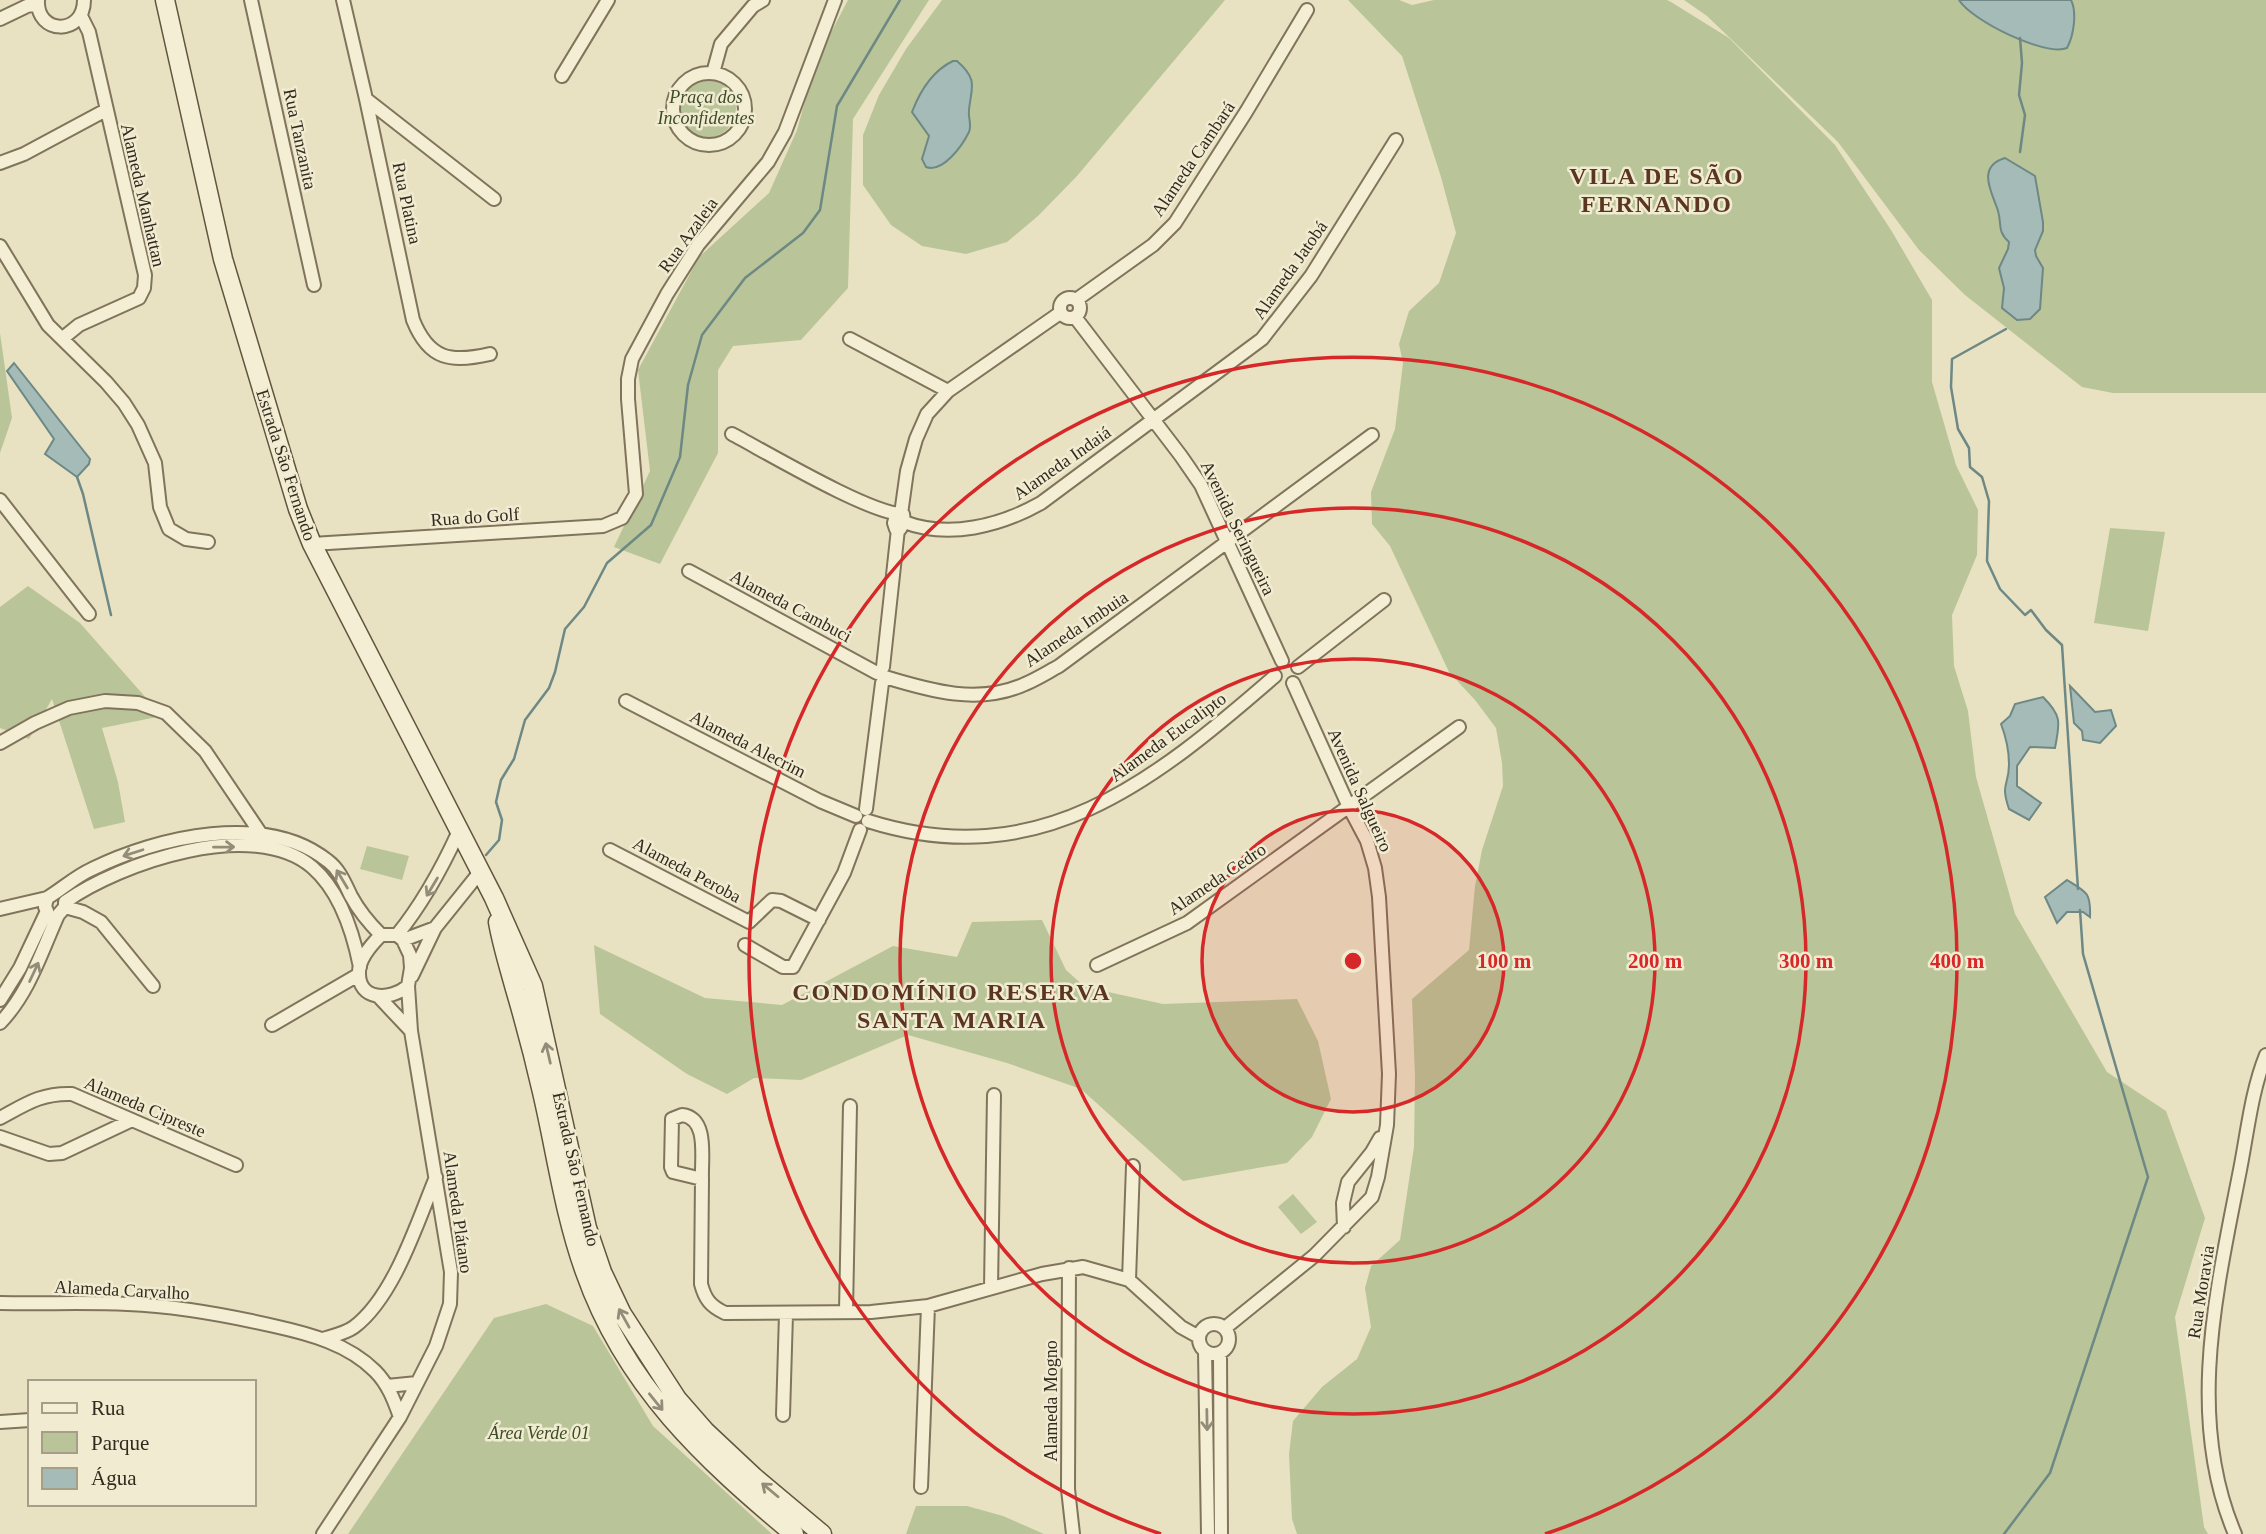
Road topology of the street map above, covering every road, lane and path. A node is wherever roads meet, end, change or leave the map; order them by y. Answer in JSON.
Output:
{"nodes":[{"id":1,"x":84,"y":0,"type":"edge"},
{"id":2,"x":165,"y":0,"type":"edge"},
{"id":3,"x":251,"y":0,"type":"edge"},
{"id":4,"x":343,"y":0,"type":"edge"},
{"id":5,"x":608,"y":0,"type":"edge"},
{"id":6,"x":762,"y":0,"type":"edge"},
{"id":7,"x":835,"y":0,"type":"edge"},
{"id":8,"x":38,"y":2,"type":"edge"},
{"id":9,"x":1307,"y":9,"type":"dead end"},
{"id":10,"x":81,"y":16,"type":"junction"},
{"id":11,"x":0,"y":19,"type":"edge"},
{"id":12,"x":713,"y":73,"type":"junction"},
{"id":13,"x":562,"y":76,"type":"dead end"},
{"id":14,"x":366,"y":99,"type":"junction"},
{"id":15,"x":106,"y":110,"type":"junction"},
{"id":16,"x":1396,"y":141,"type":"dead end"},
{"id":17,"x":0,"y":163,"type":"edge"},
{"id":18,"x":494,"y":199,"type":"dead end"},
{"id":19,"x":0,"y":246,"type":"edge"},
{"id":20,"x":314,"y":285,"type":"dead end"},
{"id":21,"x":1076,"y":300,"type":"junction"},
{"id":22,"x":1060,"y":313,"type":"junction"},
{"id":23,"x":1075,"y":317,"type":"junction"},
{"id":24,"x":63,"y":338,"type":"junction"},
{"id":25,"x":850,"y":339,"type":"dead end"},
{"id":26,"x":490,"y":354,"type":"dead end"},
{"id":27,"x":948,"y":391,"type":"junction"},
{"id":28,"x":1153,"y":419,"type":"junction"},
{"id":29,"x":732,"y":434,"type":"dead end"},
{"id":30,"x":1372,"y":435,"type":"dead end"},
{"id":31,"x":0,"y":500,"type":"edge"},
{"id":32,"x":631,"y":506,"type":"joint"},
{"id":33,"x":899,"y":520,"type":"junction"},
{"id":34,"x":1227,"y":540,"type":"junction"},
{"id":35,"x":208,"y":542,"type":"dead end"},
{"id":36,"x":312,"y":544,"type":"junction"},
{"id":37,"x":689,"y":571,"type":"dead end"},
{"id":38,"x":1384,"y":600,"type":"dead end"},
{"id":39,"x":89,"y":614,"type":"dead end"},
{"id":40,"x":1282,"y":662,"type":"junction"},
{"id":41,"x":1298,"y":667,"type":"junction"},
{"id":42,"x":882,"y":675,"type":"junction"},
{"id":43,"x":1275,"y":676,"type":"junction"},
{"id":44,"x":1293,"y":683,"type":"junction"},
{"id":45,"x":626,"y":701,"type":"dead end"},
{"id":46,"x":1459,"y":727,"type":"dead end"},
{"id":47,"x":0,"y":743,"type":"edge"},
{"id":48,"x":1349,"y":807,"type":"junction"},
{"id":49,"x":863,"y":819,"type":"junction"},
{"id":50,"x":262,"y":833,"type":"junction"},
{"id":51,"x":458,"y":833,"type":"junction"},
{"id":52,"x":264,"y":848,"type":"junction"},
{"id":53,"x":610,"y":850,"type":"dead end"},
{"id":54,"x":480,"y":872,"type":"junction"},
{"id":55,"x":494,"y":898,"type":"junction"},
{"id":56,"x":56,"y":904,"type":"junction"},
{"id":57,"x":0,"y":909,"type":"edge"},
{"id":58,"x":818,"y":920,"type":"junction"},
{"id":59,"x":435,"y":928,"type":"junction"},
{"id":60,"x":381,"y":935,"type":"junction"},
{"id":61,"x":400,"y":938,"type":"junction"},
{"id":62,"x":746,"y":945,"type":"dead end"},
{"id":63,"x":1097,"y":965,"type":"dead end"},
{"id":64,"x":359,"y":971,"type":"junction"},
{"id":65,"x":409,"y":983,"type":"junction"},
{"id":66,"x":153,"y":986,"type":"dead end"},
{"id":67,"x":378,"y":996,"type":"junction"},
{"id":68,"x":0,"y":1000,"type":"edge"},
{"id":69,"x":0,"y":1023,"type":"edge"},
{"id":70,"x":272,"y":1025,"type":"dead end"},
{"id":71,"x":411,"y":1031,"type":"junction"},
{"id":72,"x":2266,"y":1055,"type":"edge"},
{"id":73,"x":994,"y":1096,"type":"dead end"},
{"id":74,"x":850,"y":1106,"type":"dead end"},
{"id":75,"x":0,"y":1118,"type":"edge"},
{"id":76,"x":132,"y":1120,"type":"junction"},
{"id":77,"x":1387,"y":1125,"type":"junction"},
{"id":78,"x":0,"y":1137,"type":"edge"},
{"id":79,"x":236,"y":1165,"type":"dead end"},
{"id":80,"x":1133,"y":1166,"type":"dead end"},
{"id":81,"x":1361,"y":1167,"type":"junction"},
{"id":82,"x":1377,"y":1172,"type":"junction"},
{"id":83,"x":436,"y":1177,"type":"junction"},
{"id":84,"x":702,"y":1179,"type":"junction"},
{"id":85,"x":1343,"y":1203,"type":"junction"},
{"id":86,"x":1357,"y":1211,"type":"junction"},
{"id":87,"x":421,"y":1217,"type":"junction"},
{"id":88,"x":442,"y":1218,"type":"junction"},
{"id":89,"x":1344,"y":1227,"type":"junction"},
{"id":90,"x":1069,"y":1268,"type":"junction"},
{"id":91,"x":1129,"y":1280,"type":"junction"},
{"id":92,"x":991,"y":1288,"type":"junction"},
{"id":93,"x":0,"y":1303,"type":"edge"},
{"id":94,"x":928,"y":1306,"type":"junction"},
{"id":95,"x":846,"y":1311,"type":"junction"},
{"id":96,"x":786,"y":1314,"type":"junction"},
{"id":97,"x":1225,"y":1328,"type":"junction"},
{"id":98,"x":352,"y":1329,"type":"junction"},
{"id":99,"x":1199,"y":1337,"type":"junction"},
{"id":100,"x":323,"y":1339,"type":"junction"},
{"id":101,"x":347,"y":1351,"type":"junction"},
{"id":102,"x":1205,"y":1351,"type":"junction"},
{"id":103,"x":1220,"y":1353,"type":"junction"},
{"id":104,"x":418,"y":1383,"type":"junction"},
{"id":105,"x":387,"y":1386,"type":"junction"},
{"id":106,"x":783,"y":1415,"type":"dead end"},
{"id":107,"x":400,"y":1417,"type":"junction"},
{"id":108,"x":28,"y":1420,"type":"edge"},
{"id":109,"x":0,"y":1422,"type":"edge"},
{"id":110,"x":921,"y":1487,"type":"dead end"},
{"id":111,"x":323,"y":1534,"type":"edge"},
{"id":112,"x":794,"y":1534,"type":"edge"},
{"id":113,"x":822,"y":1534,"type":"edge"},
{"id":114,"x":1073,"y":1534,"type":"edge"},
{"id":115,"x":1208,"y":1534,"type":"edge"},
{"id":116,"x":1222,"y":1534,"type":"edge"},
{"id":117,"x":2235,"y":1534,"type":"edge"}],
"edges":[{"from":1,"to":10,"type":"street"},
{"from":2,"to":36,"type":"main road","name":"Estrada São Fernando"},
{"from":3,"to":20,"type":"street","name":"Rua Tanzanita"},
{"from":4,"to":14,"type":"street","name":"Rua Platina"},
{"from":5,"to":13,"type":"street"},
{"from":6,"to":12,"type":"street"},
{"from":7,"to":32,"type":"street","name":"Rua Azaleia"},
{"from":8,"to":10,"type":"street"},
{"from":8,"to":11,"type":"street"},
{"from":9,"to":21,"type":"street","name":"Alameda Cambará"},
{"from":10,"to":15,"type":"street","name":"Alameda Manhattan"},
{"from":12,"to":12,"type":"street"},
{"from":14,"to":18,"type":"street"},
{"from":14,"to":26,"type":"street","name":"Rua Platina"},
{"from":15,"to":17,"type":"street"},
{"from":15,"to":24,"type":"street","name":"Alameda Manhattan"},
{"from":16,"to":28,"type":"street","name":"Alameda Jatobá"},
{"from":19,"to":24,"type":"street"},
{"from":21,"to":22,"type":"street"},
{"from":21,"to":23,"type":"street"},
{"from":22,"to":23,"type":"street"},
{"from":22,"to":27,"type":"street"},
{"from":23,"to":28,"type":"street","name":"Avenida Seringueira"},
{"from":24,"to":35,"type":"street"},
{"from":25,"to":27,"type":"street"},
{"from":27,"to":33,"type":"street"},
{"from":28,"to":33,"type":"street","name":"Alameda Indaiá"},
{"from":28,"to":34,"type":"street","name":"Avenida Seringueira"},
{"from":29,"to":33,"type":"street","name":"Alameda Indaiá"},
{"from":30,"to":34,"type":"street","name":"Alameda Imbuia"},
{"from":31,"to":39,"type":"street"},
{"from":32,"to":36,"type":"street","name":"Rua do Golf"},
{"from":33,"to":42,"type":"street"},
{"from":34,"to":40,"type":"street","name":"Avenida Seringueira"},
{"from":34,"to":42,"type":"street","name":"Alameda Imbuia"},
{"from":36,"to":51,"type":"main road","name":"Estrada São Fernando"},
{"from":37,"to":42,"type":"street","name":"Alameda Cambuci"},
{"from":38,"to":41,"type":"street"},
{"from":40,"to":41,"type":"street"},
{"from":40,"to":43,"type":"street"},
{"from":41,"to":44,"type":"street"},
{"from":42,"to":49,"type":"street"},
{"from":43,"to":44,"type":"street"},
{"from":43,"to":49,"type":"street","name":"Alameda Eucalipto"},
{"from":44,"to":48,"type":"street","name":"Avenida Salgueiro"},
{"from":45,"to":49,"type":"street","name":"Alameda Alecrim"},
{"from":46,"to":48,"type":"street","name":"Alameda Cedro"},
{"from":47,"to":50,"type":"street"},
{"from":48,"to":63,"type":"street","name":"Alameda Cedro"},
{"from":48,"to":77,"type":"street","name":"Avenida Salgueiro"},
{"from":49,"to":58,"type":"street"},
{"from":50,"to":52,"type":"street"},
{"from":50,"to":56,"type":"street","one_way":true},
{"from":60,"to":50,"type":"street","one_way":true},
{"from":51,"to":54,"type":"main road","name":"Estrada São Fernando"},
{"from":51,"to":61,"type":"street","one_way":true},
{"from":56,"to":52,"type":"street","one_way":true},
{"from":52,"to":64,"type":"street"},
{"from":53,"to":58,"type":"street","name":"Alameda Peroba"},
{"from":54,"to":55,"type":"main road","name":"Estrada São Fernando"},
{"from":54,"to":59,"type":"street"},
{"from":55,"to":112,"type":"main road","name":"Estrada São Fernando","one_way":true},
{"from":113,"to":55,"type":"main road","name":"Estrada São Fernando","one_way":true},
{"from":56,"to":57,"type":"street"},
{"from":56,"to":66,"type":"street"},
{"from":56,"to":68,"type":"street"},
{"from":69,"to":56,"type":"street","one_way":true},
{"from":58,"to":62,"type":"street"},
{"from":59,"to":61,"type":"street"},
{"from":59,"to":65,"type":"street"},
{"from":60,"to":61,"type":"street"},
{"from":60,"to":64,"type":"street"},
{"from":61,"to":65,"type":"street"},
{"from":64,"to":67,"type":"street"},
{"from":64,"to":70,"type":"street"},
{"from":65,"to":67,"type":"street"},
{"from":65,"to":71,"type":"street","name":"Alameda Plátano"},
{"from":67,"to":71,"type":"street"},
{"from":71,"to":83,"type":"street","name":"Alameda Plátano"},
{"from":72,"to":117,"type":"street","name":"Rua Moravia"},
{"from":73,"to":92,"type":"street"},
{"from":74,"to":95,"type":"street"},
{"from":75,"to":76,"type":"street","name":"Alameda Cipreste"},
{"from":76,"to":78,"type":"street"},
{"from":76,"to":79,"type":"street","name":"Alameda Cipreste"},
{"from":77,"to":81,"type":"street","name":"Avenida Salgueiro"},
{"from":77,"to":82,"type":"street","name":"Avenida Salgueiro"},
{"from":80,"to":91,"type":"street"},
{"from":81,"to":82,"type":"street"},
{"from":81,"to":85,"type":"street","name":"Avenida Salgueiro"},
{"from":82,"to":86,"type":"street","name":"Avenida Salgueiro"},
{"from":83,"to":87,"type":"street"},
{"from":83,"to":88,"type":"street","name":"Alameda Plátano"},
{"from":84,"to":84,"type":"street"},
{"from":84,"to":96,"type":"street"},
{"from":85,"to":86,"type":"street"},
{"from":85,"to":89,"type":"street","name":"Avenida Salgueiro"},
{"from":86,"to":89,"type":"street","name":"Avenida Salgueiro"},
{"from":87,"to":88,"type":"street"},
{"from":87,"to":98,"type":"street"},
{"from":88,"to":104,"type":"street","name":"Alameda Plátano"},
{"from":89,"to":97,"type":"street"},
{"from":90,"to":91,"type":"street"},
{"from":90,"to":92,"type":"street"},
{"from":90,"to":114,"type":"street","name":"Alameda Mogno"},
{"from":91,"to":99,"type":"street"},
{"from":92,"to":94,"type":"street"},
{"from":93,"to":100,"type":"street","name":"Alameda Carvalho"},
{"from":94,"to":95,"type":"street"},
{"from":94,"to":110,"type":"street"},
{"from":95,"to":96,"type":"street"},
{"from":96,"to":106,"type":"street"},
{"from":97,"to":99,"type":"street"},
{"from":97,"to":103,"type":"street"},
{"from":98,"to":100,"type":"street"},
{"from":98,"to":101,"type":"street"},
{"from":99,"to":102,"type":"street"},
{"from":100,"to":101,"type":"street","name":"Alameda Carvalho"},
{"from":101,"to":105,"type":"street","name":"Alameda Carvalho"},
{"from":102,"to":103,"type":"street"},
{"from":102,"to":115,"type":"street","one_way":true},
{"from":103,"to":116,"type":"street"},
{"from":104,"to":105,"type":"street"},
{"from":104,"to":107,"type":"street","name":"Alameda Plátano"},
{"from":105,"to":107,"type":"street"},
{"from":107,"to":111,"type":"street","name":"Alameda Plátano"},
{"from":108,"to":109,"type":"street"}]}
